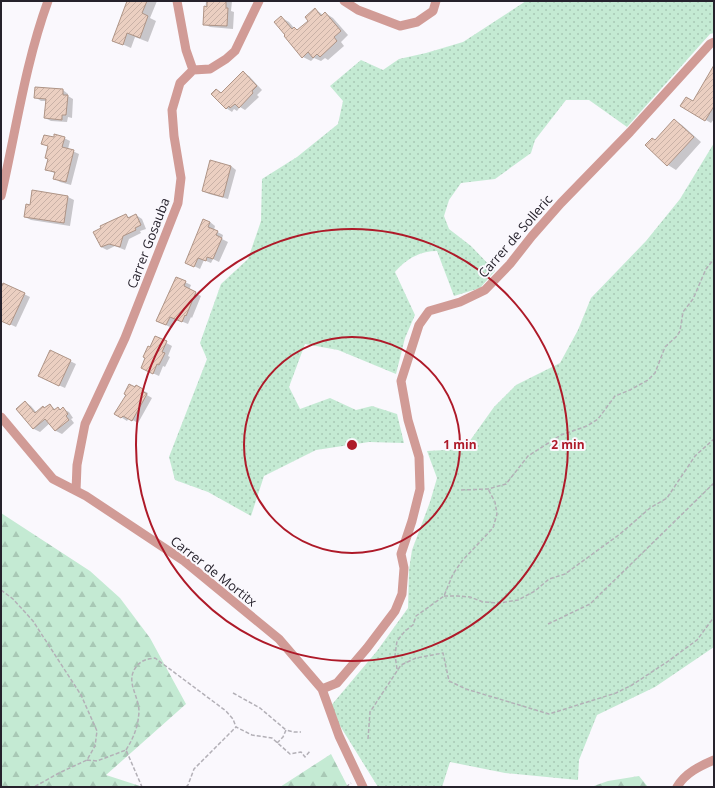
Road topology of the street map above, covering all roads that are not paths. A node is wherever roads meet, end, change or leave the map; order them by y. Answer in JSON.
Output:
{"nodes":[{"id":1,"x":48,"y":1,"type":"edge"},
{"id":2,"x":176,"y":1,"type":"edge"},
{"id":3,"x":259,"y":1,"type":"edge"},
{"id":4,"x":344,"y":1,"type":"edge"},
{"id":5,"x":436,"y":1,"type":"edge"},
{"id":6,"x":714,"y":42,"type":"edge"},
{"id":7,"x":193,"y":70,"type":"junction"},
{"id":8,"x":1,"y":196,"type":"edge"},
{"id":9,"x":1,"y":417,"type":"edge"},
{"id":10,"x":76,"y":491,"type":"junction"},
{"id":11,"x":322,"y":689,"type":"junction"},
{"id":12,"x":714,"y":760,"type":"edge"},
{"id":13,"x":364,"y":787,"type":"edge"},
{"id":14,"x":677,"y":787,"type":"edge"}],
"edges":[{"from":1,"to":8,"type":"street"},
{"from":2,"to":7,"type":"street"},
{"from":3,"to":7,"type":"street"},
{"from":4,"to":5,"type":"street"},
{"from":6,"to":11,"type":"street","name":"Carrer de Solleric"},
{"from":7,"to":10,"type":"street","name":"Carrer Gosauba"},
{"from":9,"to":10,"type":"street","name":"Carrer de Mortitx"},
{"from":10,"to":11,"type":"street","name":"Carrer de Mortitx"},
{"from":11,"to":13,"type":"street","name":"Carrer de Mortitx"},
{"from":12,"to":14,"type":"street"}]}
